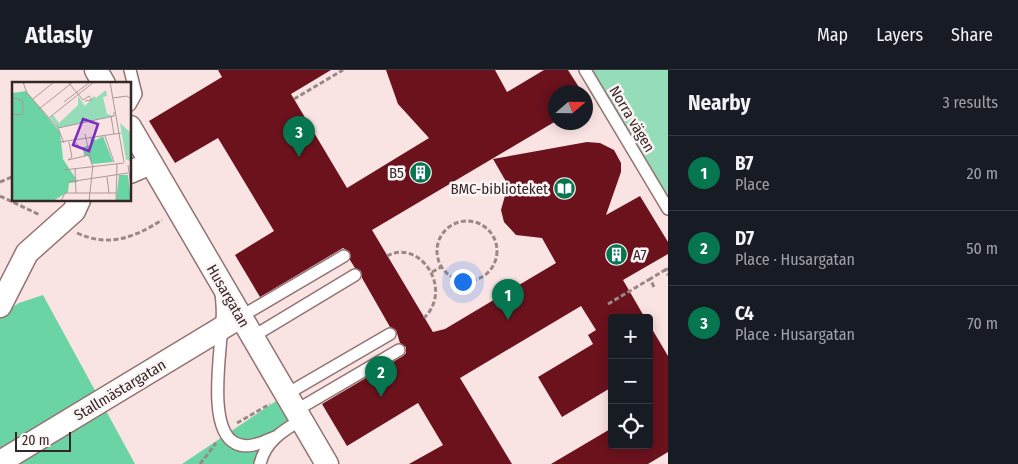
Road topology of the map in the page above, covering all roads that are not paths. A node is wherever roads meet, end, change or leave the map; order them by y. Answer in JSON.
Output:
{"nodes":[{"id":1,"x":96,"y":70,"type":"edge"},
{"id":2,"x":130,"y":70,"type":"edge"},
{"id":3,"x":585,"y":70,"type":"edge"},
{"id":4,"x":103,"y":82,"type":"edge"},
{"id":5,"x":131,"y":103,"type":"edge"},
{"id":6,"x":131,"y":129,"type":"edge"},
{"id":7,"x":151,"y":163,"type":"junction"},
{"id":8,"x":131,"y":172,"type":"edge"},
{"id":9,"x":79,"y":201,"type":"edge"},
{"id":10,"x":668,"y":209,"type":"edge"},
{"id":11,"x":344,"y":256,"type":"dead end"},
{"id":12,"x":356,"y":275,"type":"dead end"},
{"id":13,"x":0,"y":306,"type":"edge"},
{"id":14,"x":231,"y":323,"type":"junction"},
{"id":15,"x":390,"y":334,"type":"dead end"},
{"id":16,"x":252,"y":338,"type":"junction"},
{"id":17,"x":399,"y":350,"type":"dead end"},
{"id":18,"x":294,"y":408,"type":"junction"},
{"id":19,"x":275,"y":437,"type":"junction"},
{"id":20,"x":0,"y":462,"type":"edge"},
{"id":21,"x":260,"y":464,"type":"edge"},
{"id":22,"x":327,"y":464,"type":"edge"}],
"edges":[{"from":1,"to":4,"type":"street"},
{"from":2,"to":5,"type":"lane"},
{"from":3,"to":10,"type":"lane","name":"Norra vägen"},
{"from":6,"to":7,"type":"street","name":"Husargatan"},
{"from":7,"to":8,"type":"street"},
{"from":7,"to":14,"type":"street","name":"Husargatan"},
{"from":9,"to":13,"type":"street"},
{"from":11,"to":14,"type":"lane"},
{"from":12,"to":16,"type":"lane"},
{"from":14,"to":16,"type":"street","name":"Husargatan"},
{"from":14,"to":19,"type":"lane"},
{"from":14,"to":20,"type":"street","name":"Stallmästargatan"},
{"from":15,"to":18,"type":"lane"},
{"from":16,"to":18,"type":"street","name":"Husargatan"},
{"from":17,"to":18,"type":"lane"},
{"from":18,"to":19,"type":"lane"},
{"from":18,"to":22,"type":"street","name":"Husargatan"},
{"from":19,"to":21,"type":"lane"}]}
